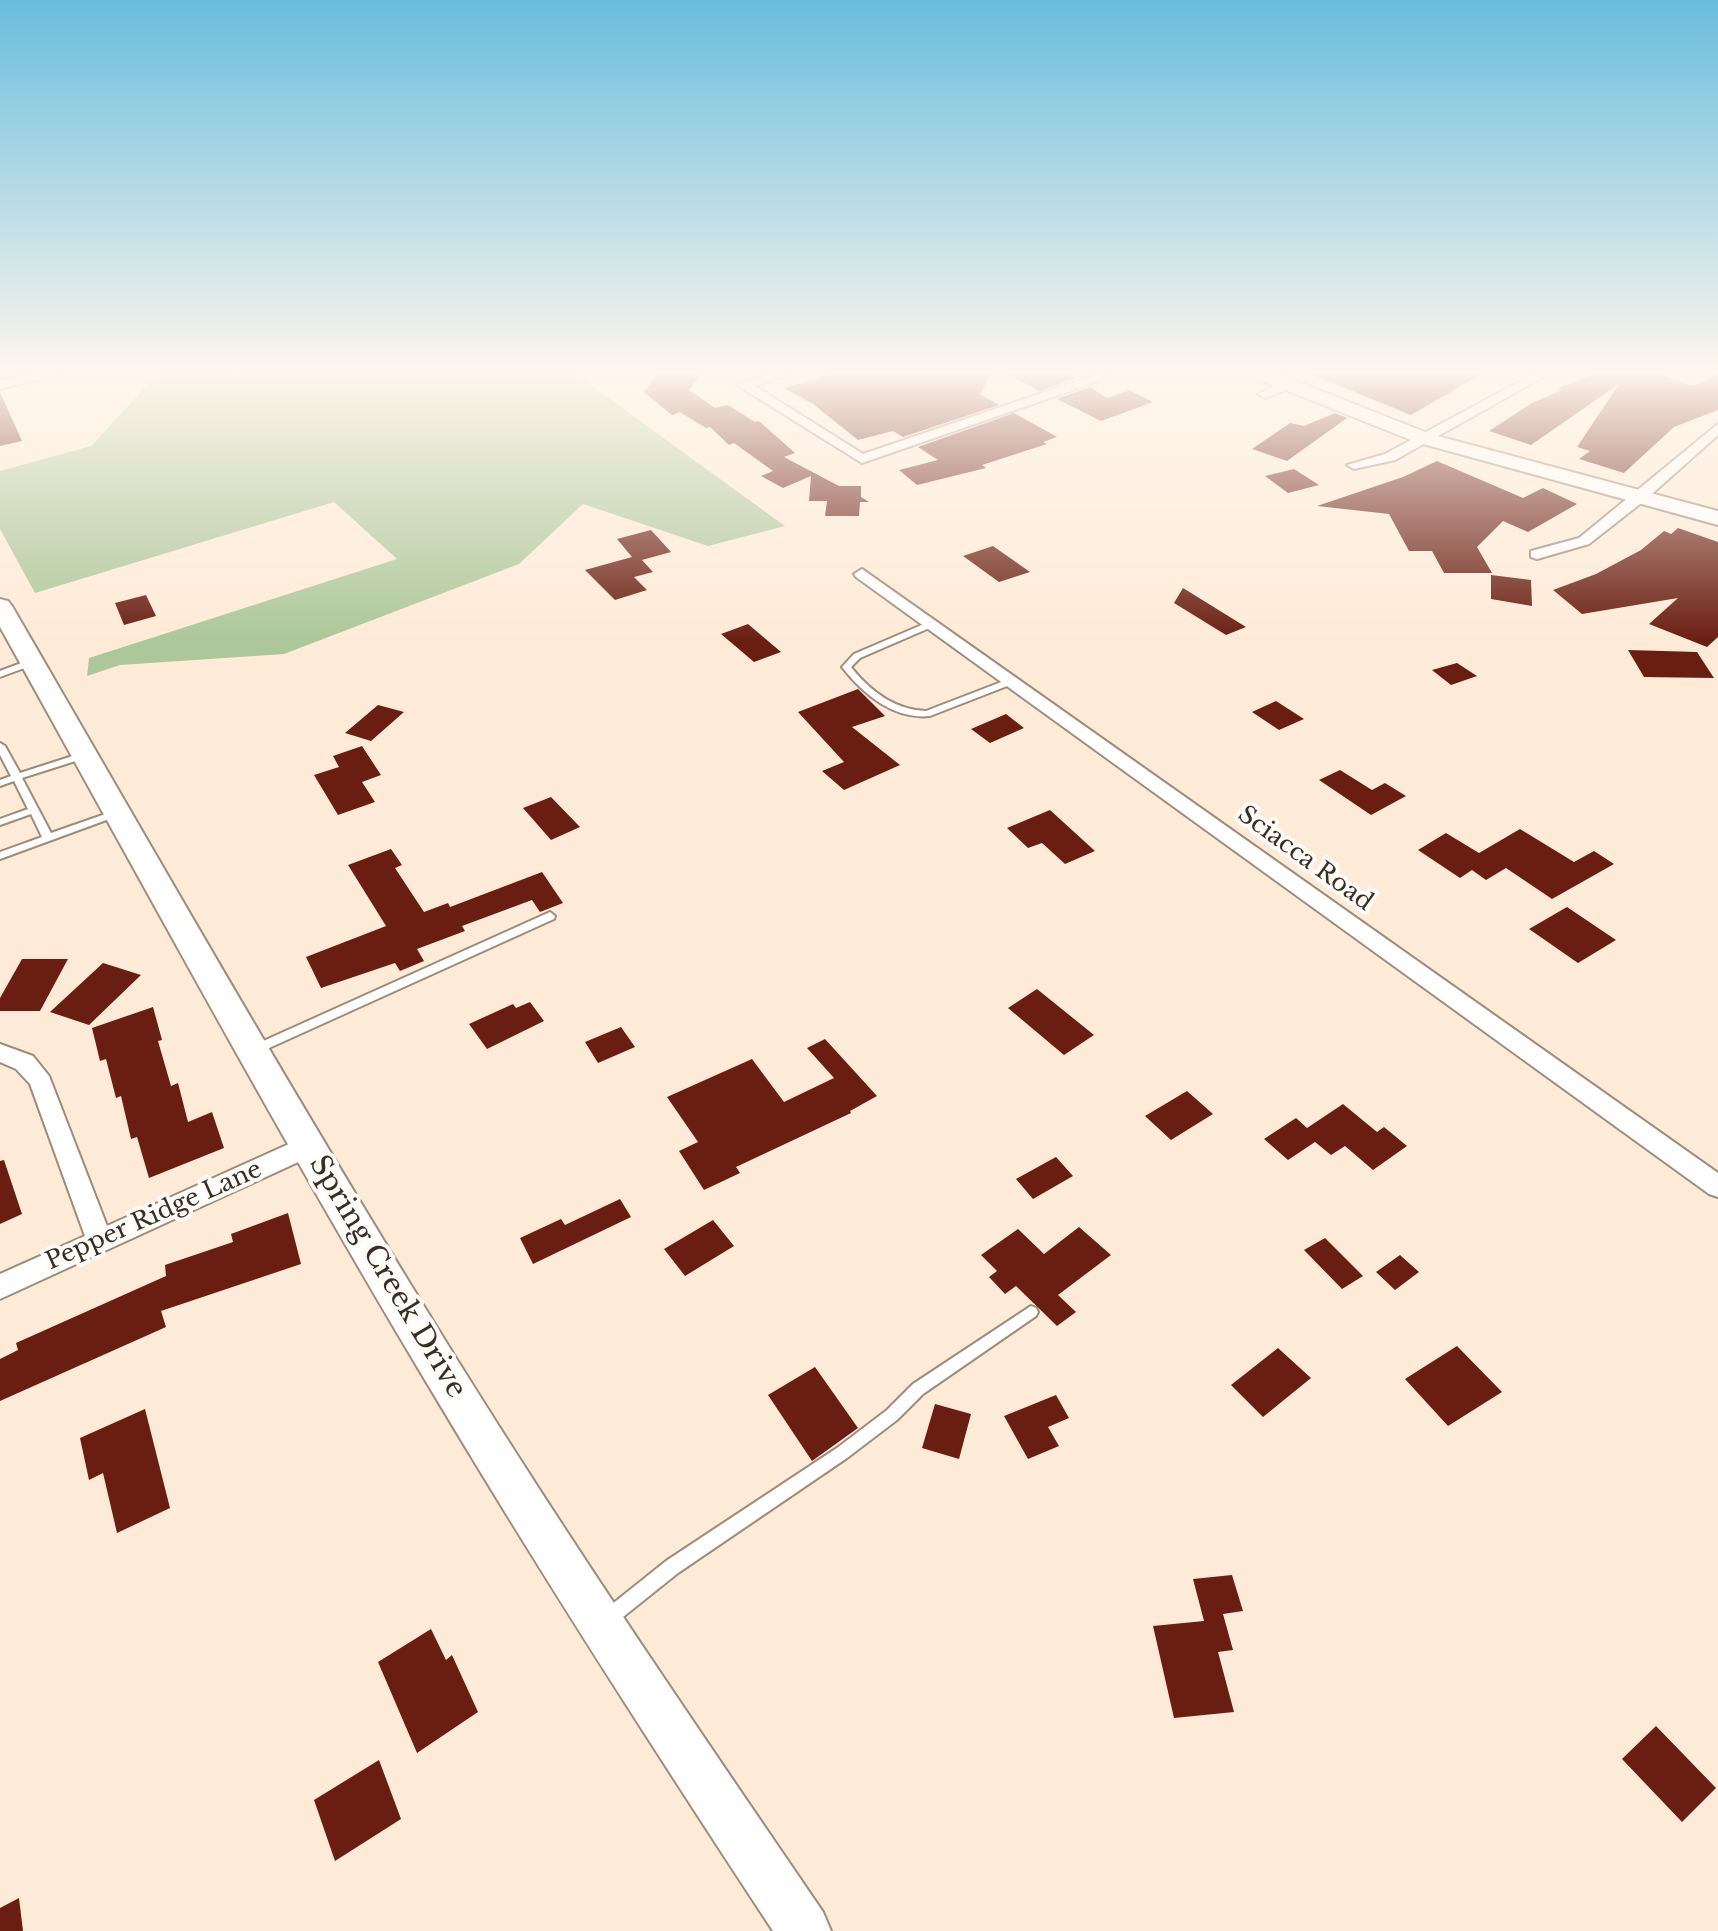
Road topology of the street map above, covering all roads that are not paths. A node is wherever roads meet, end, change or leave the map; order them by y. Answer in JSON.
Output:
{"nodes":[{"id":1,"x":1371,"y":461,"type":"edge"},
{"id":2,"x":1508,"y":461,"type":"edge"},
{"id":3,"x":1681,"y":461,"type":"edge"},
{"id":4,"x":1354,"y":465,"type":"dead end"},
{"id":5,"x":1640,"y":497,"type":"junction"},
{"id":6,"x":1718,"y":518,"type":"edge"},
{"id":7,"x":1537,"y":554,"type":"dead end"},
{"id":8,"x":862,"y":574,"type":"dead end"},
{"id":9,"x":0,"y":606,"type":"edge"},
{"id":10,"x":931,"y":624,"type":"junction"},
{"id":11,"x":16,"y":668,"type":"edge"},
{"id":12,"x":1012,"y":681,"type":"junction"},
{"id":13,"x":0,"y":746,"type":"edge"},
{"id":14,"x":85,"y":755,"type":"junction"},
{"id":15,"x":17,"y":777,"type":"junction"},
{"id":16,"x":0,"y":783,"type":"edge"},
{"id":17,"x":34,"y":810,"type":"junction"},
{"id":18,"x":118,"y":813,"type":"junction"},
{"id":19,"x":0,"y":822,"type":"edge"},
{"id":20,"x":48,"y":838,"type":"junction"},
{"id":21,"x":0,"y":856,"type":"edge"},
{"id":22,"x":550,"y":916,"type":"dead end"},
{"id":23,"x":254,"y":1050,"type":"junction"},
{"id":24,"x":2,"y":1054,"type":"edge"},
{"id":25,"x":309,"y":1146,"type":"junction"},
{"id":26,"x":1718,"y":1187,"type":"edge"},
{"id":27,"x":99,"y":1240,"type":"junction"},
{"id":28,"x":0,"y":1287,"type":"edge"},
{"id":29,"x":1031,"y":1312,"type":"dead end"},
{"id":30,"x":600,"y":1625,"type":"junction"},
{"id":31,"x":804,"y":1931,"type":"edge"}],
"edges":[{"from":1,"to":4,"type":"street"},
{"from":2,"to":5,"type":"street"},
{"from":3,"to":5,"type":"street"},
{"from":5,"to":6,"type":"street"},
{"from":5,"to":7,"type":"street"},
{"from":8,"to":10,"type":"street","name":"Sciacca Road"},
{"from":9,"to":11,"type":"street","name":"Spring Creek Drive"},
{"from":10,"to":12,"type":"street","name":"Sciacca Road"},
{"from":10,"to":12,"type":"lane"},
{"from":11,"to":14,"type":"street","name":"Spring Creek Drive"},
{"from":12,"to":26,"type":"street","name":"Sciacca Road"},
{"from":13,"to":15,"type":"lane"},
{"from":14,"to":15,"type":"lane"},
{"from":14,"to":18,"type":"street","name":"Spring Creek Drive"},
{"from":15,"to":16,"type":"lane"},
{"from":15,"to":17,"type":"lane"},
{"from":17,"to":19,"type":"lane"},
{"from":17,"to":20,"type":"lane"},
{"from":18,"to":20,"type":"lane"},
{"from":18,"to":23,"type":"street","name":"Spring Creek Drive"},
{"from":20,"to":21,"type":"lane"},
{"from":22,"to":23,"type":"lane"},
{"from":23,"to":25,"type":"street","name":"Spring Creek Drive"},
{"from":24,"to":27,"type":"street"},
{"from":25,"to":27,"type":"street","name":"Pepper Ridge Lane"},
{"from":25,"to":30,"type":"street","name":"Spring Creek Drive"},
{"from":27,"to":28,"type":"street","name":"Pepper Ridge Lane"},
{"from":29,"to":30,"type":"lane"},
{"from":30,"to":31,"type":"street","name":"Spring Creek Drive"}]}
